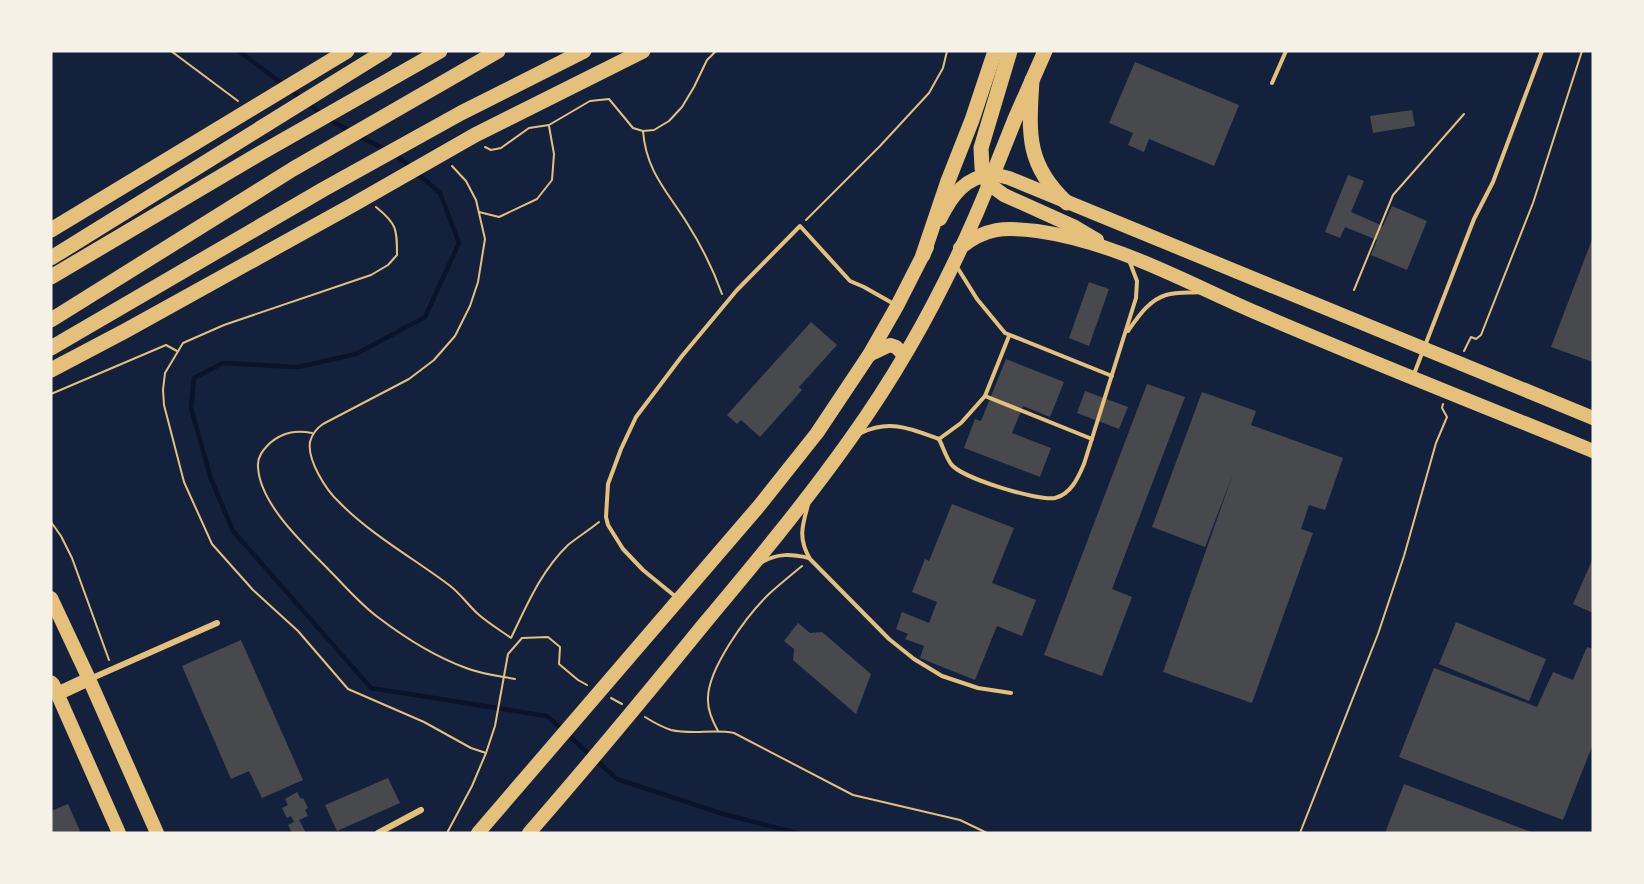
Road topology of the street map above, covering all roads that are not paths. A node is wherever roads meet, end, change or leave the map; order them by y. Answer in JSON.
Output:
{"nodes":[{"id":1,"x":347,"y":51,"type":"edge"},
{"id":2,"x":440,"y":51,"type":"edge"},
{"id":3,"x":498,"y":51,"type":"edge"},
{"id":4,"x":584,"y":51,"type":"edge"},
{"id":5,"x":643,"y":51,"type":"edge"},
{"id":6,"x":995,"y":51,"type":"edge"},
{"id":7,"x":1010,"y":51,"type":"edge"},
{"id":8,"x":1045,"y":51,"type":"edge"},
{"id":9,"x":1286,"y":51,"type":"edge"},
{"id":10,"x":1542,"y":51,"type":"edge"},
{"id":11,"x":379,"y":54,"type":"edge"},
{"id":12,"x":1032,"y":80,"type":"junction"},
{"id":13,"x":1272,"y":83,"type":"dead end"},
{"id":14,"x":988,"y":178,"type":"junction"},
{"id":15,"x":1067,"y":203,"type":"junction"},
{"id":16,"x":51,"y":230,"type":"edge"},
{"id":17,"x":1111,"y":249,"type":"junction"},
{"id":18,"x":958,"y":254,"type":"junction"},
{"id":19,"x":923,"y":255,"type":"junction"},
{"id":20,"x":1128,"y":256,"type":"junction"},
{"id":21,"x":51,"y":258,"type":"edge"},
{"id":22,"x":51,"y":277,"type":"edge"},
{"id":23,"x":1210,"y":291,"type":"junction"},
{"id":24,"x":897,"y":306,"type":"junction"},
{"id":25,"x":51,"y":320,"type":"edge"},
{"id":26,"x":1126,"y":333,"type":"junction"},
{"id":27,"x":1009,"y":336,"type":"junction"},
{"id":28,"x":51,"y":348,"type":"edge"},
{"id":29,"x":1424,"y":349,"type":"junction"},
{"id":30,"x":869,"y":355,"type":"junction"},
{"id":31,"x":904,"y":355,"type":"junction"},
{"id":32,"x":51,"y":370,"type":"edge"},
{"id":33,"x":1112,"y":376,"type":"junction"},
{"id":34,"x":1412,"y":377,"type":"junction"},
{"id":35,"x":985,"y":396,"type":"junction"},
{"id":36,"x":1593,"y":418,"type":"edge"},
{"id":37,"x":851,"y":437,"type":"junction"},
{"id":38,"x":939,"y":439,"type":"junction"},
{"id":39,"x":1092,"y":439,"type":"junction"},
{"id":40,"x":1593,"y":451,"type":"edge"},
{"id":41,"x":814,"y":488,"type":"junction"},
{"id":42,"x":810,"y":559,"type":"junction"},
{"id":43,"x":748,"y":571,"type":"junction"},
{"id":44,"x":51,"y":598,"type":"edge"},
{"id":45,"x":679,"y":599,"type":"junction"},
{"id":46,"x":217,"y":623,"type":"dead end"},
{"id":47,"x":89,"y":679,"type":"junction"},
{"id":48,"x":52,"y":688,"type":"edge"},
{"id":49,"x":1011,"y":693,"type":"dead end"},
{"id":50,"x":421,"y":810,"type":"dead end"},
{"id":51,"x":119,"y":833,"type":"edge"},
{"id":52,"x":157,"y":833,"type":"edge"},
{"id":53,"x":378,"y":833,"type":"edge"},
{"id":54,"x":478,"y":833,"type":"edge"},
{"id":55,"x":529,"y":833,"type":"edge"}],
"edges":[{"from":1,"to":16,"type":"highway"},
{"from":2,"to":22,"type":"highway"},
{"from":3,"to":25,"type":"highway"},
{"from":4,"to":28,"type":"highway"},
{"from":5,"to":32,"type":"highway"},
{"from":6,"to":19,"type":"highway"},
{"from":7,"to":14,"type":"highway"},
{"from":8,"to":12,"type":"highway"},
{"from":9,"to":13,"type":"lane"},
{"from":10,"to":29,"type":"lane"},
{"from":11,"to":21,"type":"highway"},
{"from":12,"to":14,"type":"highway"},
{"from":12,"to":15,"type":"highway"},
{"from":14,"to":15,"type":"main road"},
{"from":14,"to":17,"type":"main road"},
{"from":14,"to":18,"type":"main road"},
{"from":14,"to":19,"type":"main road"},
{"from":15,"to":29,"type":"main road"},
{"from":17,"to":18,"type":"main road"},
{"from":17,"to":20,"type":"main road"},
{"from":18,"to":27,"type":"lane"},
{"from":18,"to":31,"type":"main road"},
{"from":19,"to":24,"type":"main road"},
{"from":20,"to":23,"type":"main road"},
{"from":20,"to":26,"type":"lane"},
{"from":23,"to":26,"type":"lane"},
{"from":23,"to":34,"type":"main road"},
{"from":24,"to":30,"type":"main road"},
{"from":24,"to":45,"type":"lane"},
{"from":26,"to":33,"type":"lane"},
{"from":27,"to":33,"type":"lane"},
{"from":27,"to":35,"type":"lane"},
{"from":29,"to":34,"type":"lane"},
{"from":29,"to":36,"type":"main road"},
{"from":30,"to":31,"type":"main road"},
{"from":30,"to":45,"type":"main road"},
{"from":31,"to":37,"type":"main road"},
{"from":33,"to":39,"type":"lane"},
{"from":34,"to":40,"type":"main road"},
{"from":35,"to":38,"type":"lane"},
{"from":35,"to":39,"type":"lane"},
{"from":37,"to":38,"type":"lane"},
{"from":37,"to":41,"type":"main road"},
{"from":38,"to":39,"type":"lane"},
{"from":41,"to":42,"type":"lane"},
{"from":41,"to":43,"type":"main road"},
{"from":42,"to":43,"type":"lane"},
{"from":42,"to":49,"type":"lane"},
{"from":43,"to":55,"type":"main road"},
{"from":44,"to":47,"type":"main road"},
{"from":45,"to":54,"type":"main road"},
{"from":46,"to":47,"type":"street"},
{"from":47,"to":48,"type":"main road"},
{"from":47,"to":52,"type":"main road"},
{"from":48,"to":51,"type":"main road"},
{"from":50,"to":53,"type":"street"}]}
